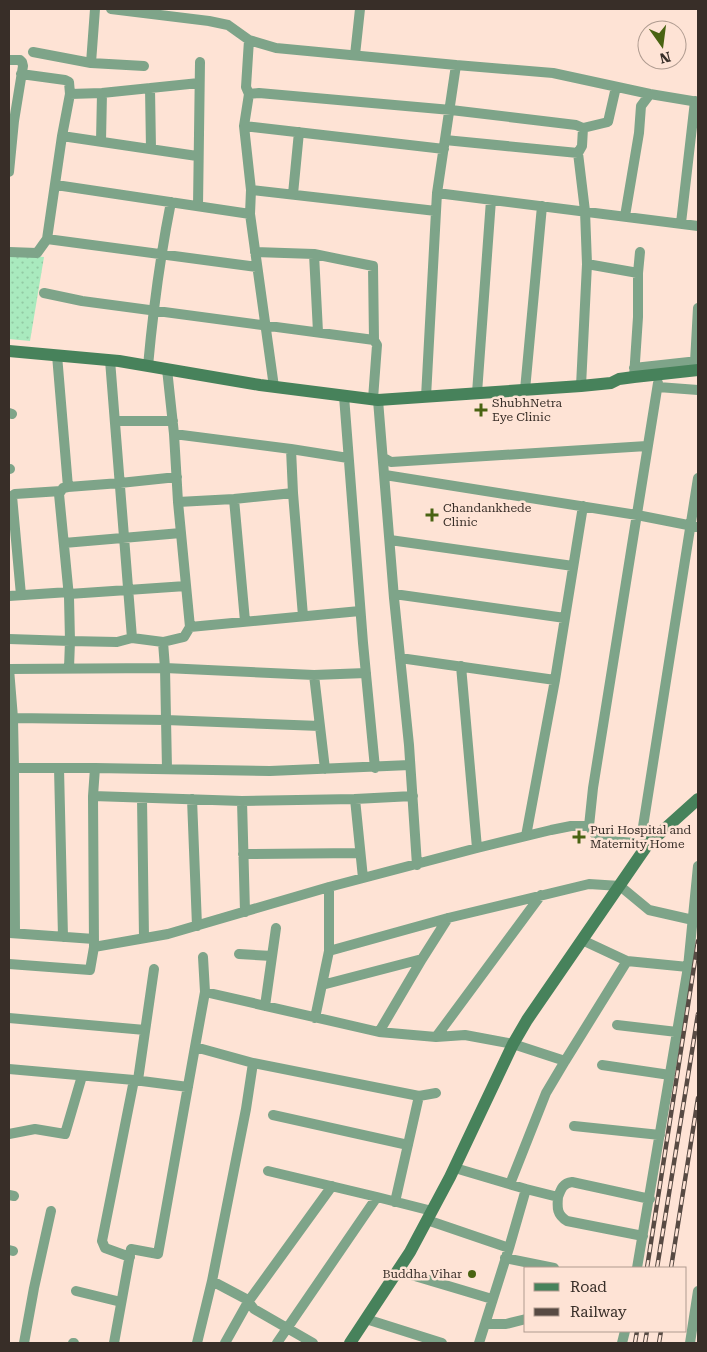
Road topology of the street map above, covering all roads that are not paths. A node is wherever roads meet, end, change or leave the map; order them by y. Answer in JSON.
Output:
{"nodes":[{"id":1,"x":95,"y":9,"type":"edge"},
{"id":2,"x":111,"y":9,"type":"edge"},
{"id":3,"x":360,"y":9,"type":"edge"},
{"id":4,"x":249,"y":40,"type":"junction"},
{"id":5,"x":33,"y":52,"type":"dead end"},
{"id":6,"x":355,"y":55,"type":"junction"},
{"id":7,"x":9,"y":60,"type":"edge"},
{"id":8,"x":200,"y":62,"type":"dead end"},
{"id":9,"x":91,"y":63,"type":"junction"},
{"id":10,"x":456,"y":65,"type":"junction"},
{"id":11,"x":144,"y":66,"type":"dead end"},
{"id":12,"x":22,"y":74,"type":"junction"},
{"id":13,"x":199,"y":82,"type":"junction"},
{"id":14,"x":616,"y":86,"type":"junction"},
{"id":15,"x":150,"y":88,"type":"junction"},
{"id":16,"x":102,"y":93,"type":"junction"},
{"id":17,"x":70,"y":94,"type":"junction"},
{"id":18,"x":249,"y":94,"type":"junction"},
{"id":19,"x":650,"y":94,"type":"junction"},
{"id":20,"x":697,"y":101,"type":"edge"},
{"id":21,"x":449,"y":111,"type":"junction"},
{"id":22,"x":244,"y":126,"type":"junction"},
{"id":23,"x":583,"y":128,"type":"junction"},
{"id":24,"x":299,"y":132,"type":"junction"},
{"id":25,"x":62,"y":136,"type":"junction"},
{"id":26,"x":101,"y":141,"type":"junction"},
{"id":27,"x":444,"y":144,"type":"junction"},
{"id":28,"x":151,"y":149,"type":"junction"},
{"id":29,"x":578,"y":153,"type":"junction"},
{"id":30,"x":197,"y":156,"type":"junction"},
{"id":31,"x":9,"y":172,"type":"edge"},
{"id":32,"x":56,"y":185,"type":"junction"},
{"id":33,"x":251,"y":190,"type":"junction"},
{"id":34,"x":437,"y":193,"type":"junction"},
{"id":35,"x":293,"y":194,"type":"junction"},
{"id":36,"x":491,"y":200,"type":"junction"},
{"id":37,"x":171,"y":202,"type":"junction"},
{"id":38,"x":198,"y":206,"type":"junction"},
{"id":39,"x":542,"y":206,"type":"junction"},
{"id":40,"x":436,"y":211,"type":"junction"},
{"id":41,"x":585,"y":211,"type":"junction"},
{"id":42,"x":250,"y":214,"type":"junction"},
{"id":43,"x":625,"y":216,"type":"junction"},
{"id":44,"x":681,"y":223,"type":"junction"},
{"id":45,"x":698,"y":226,"type":"edge"},
{"id":46,"x":47,"y":239,"type":"junction"},
{"id":47,"x":9,"y":252,"type":"edge"},
{"id":48,"x":255,"y":252,"type":"junction"},
{"id":49,"x":640,"y":252,"type":"dead end"},
{"id":50,"x":161,"y":254,"type":"junction"},
{"id":51,"x":314,"y":254,"type":"junction"},
{"id":52,"x":587,"y":264,"type":"junction"},
{"id":53,"x":257,"y":267,"type":"junction"},
{"id":54,"x":638,"y":273,"type":"junction"},
{"id":55,"x":44,"y":293,"type":"dead end"},
{"id":56,"x":698,"y":308,"type":"edge"},
{"id":57,"x":153,"y":310,"type":"junction"},
{"id":58,"x":265,"y":326,"type":"junction"},
{"id":59,"x":318,"y":332,"type":"junction"},
{"id":60,"x":374,"y":340,"type":"junction"},
{"id":61,"x":9,"y":351,"type":"edge"},
{"id":62,"x":57,"y":355,"type":"junction"},
{"id":63,"x":110,"y":360,"type":"junction"},
{"id":64,"x":697,"y":364,"type":"edge"},
{"id":65,"x":148,"y":366,"type":"junction"},
{"id":66,"x":167,"y":369,"type":"junction"},
{"id":67,"x":634,"y":373,"type":"junction"},
{"id":68,"x":698,"y":378,"type":"edge"},
{"id":69,"x":653,"y":382,"type":"junction"},
{"id":70,"x":611,"y":383,"type":"junction"},
{"id":71,"x":581,"y":386,"type":"junction"},
{"id":72,"x":274,"y":387,"type":"junction"},
{"id":73,"x":525,"y":390,"type":"junction"},
{"id":74,"x":698,"y":390,"type":"edge"},
{"id":75,"x":478,"y":393,"type":"junction"},
{"id":76,"x":344,"y":396,"type":"junction"},
{"id":77,"x":426,"y":397,"type":"junction"},
{"id":78,"x":376,"y":400,"type":"junction"},
{"id":79,"x":173,"y":421,"type":"junction"},
{"id":80,"x":115,"y":422,"type":"junction"},
{"id":81,"x":174,"y":434,"type":"junction"},
{"id":82,"x":647,"y":446,"type":"junction"},
{"id":83,"x":291,"y":449,"type":"junction"},
{"id":84,"x":348,"y":458,"type":"junction"},
{"id":85,"x":384,"y":458,"type":"junction"},
{"id":86,"x":385,"y":475,"type":"junction"},
{"id":87,"x":177,"y":477,"type":"junction"},
{"id":88,"x":698,"y":478,"type":"edge"},
{"id":89,"x":120,"y":484,"type":"junction"},
{"id":90,"x":64,"y":489,"type":"junction"},
{"id":91,"x":293,"y":493,"type":"junction"},
{"id":92,"x":234,"y":499,"type":"junction"},
{"id":93,"x":178,"y":502,"type":"junction"},
{"id":94,"x":583,"y":506,"type":"junction"},
{"id":95,"x":636,"y":515,"type":"junction"},
{"id":96,"x":12,"y":524,"type":"edge"},
{"id":97,"x":694,"y":527,"type":"edge"},
{"id":98,"x":181,"y":533,"type":"junction"},
{"id":99,"x":124,"y":538,"type":"junction"},
{"id":100,"x":390,"y":540,"type":"junction"},
{"id":101,"x":64,"y":543,"type":"junction"},
{"id":102,"x":573,"y":566,"type":"junction"},
{"id":103,"x":186,"y":586,"type":"junction"},
{"id":104,"x":128,"y":589,"type":"junction"},
{"id":105,"x":69,"y":593,"type":"junction"},
{"id":106,"x":394,"y":594,"type":"junction"},
{"id":107,"x":21,"y":595,"type":"junction"},
{"id":108,"x":9,"y":596,"type":"edge"},
{"id":109,"x":360,"y":611,"type":"junction"},
{"id":110,"x":304,"y":616,"type":"junction"},
{"id":111,"x":565,"y":618,"type":"junction"},
{"id":112,"x":245,"y":621,"type":"junction"},
{"id":113,"x":190,"y":627,"type":"junction"},
{"id":114,"x":132,"y":638,"type":"junction"},
{"id":115,"x":9,"y":639,"type":"edge"},
{"id":116,"x":70,"y":641,"type":"junction"},
{"id":117,"x":163,"y":642,"type":"junction"},
{"id":118,"x":400,"y":658,"type":"junction"},
{"id":119,"x":461,"y":666,"type":"junction"},
{"id":120,"x":69,"y":668,"type":"junction"},
{"id":121,"x":165,"y":668,"type":"junction"},
{"id":122,"x":9,"y":669,"type":"edge"},
{"id":123,"x":366,"y":673,"type":"junction"},
{"id":124,"x":314,"y":675,"type":"junction"},
{"id":125,"x":555,"y":680,"type":"junction"},
{"id":126,"x":13,"y":718,"type":"junction"},
{"id":127,"x":166,"y":720,"type":"junction"},
{"id":128,"x":320,"y":726,"type":"junction"},
{"id":129,"x":410,"y":765,"type":"junction"},
{"id":130,"x":11,"y":768,"type":"edge"},
{"id":131,"x":59,"y":768,"type":"junction"},
{"id":132,"x":94,"y":768,"type":"junction"},
{"id":133,"x":375,"y":768,"type":"junction"},
{"id":134,"x":325,"y":769,"type":"junction"},
{"id":135,"x":167,"y":770,"type":"junction"},
{"id":136,"x":92,"y":796,"type":"junction"},
{"id":137,"x":413,"y":796,"type":"junction"},
{"id":138,"x":142,"y":798,"type":"junction"},
{"id":139,"x":192,"y":799,"type":"junction"},
{"id":140,"x":355,"y":799,"type":"junction"},
{"id":141,"x":698,"y":799,"type":"edge"},
{"id":142,"x":242,"y":800,"type":"junction"},
{"id":143,"x":589,"y":826,"type":"junction"},
{"id":144,"x":526,"y":836,"type":"junction"},
{"id":145,"x":648,"y":844,"type":"junction"},
{"id":146,"x":477,"y":848,"type":"junction"},
{"id":147,"x":243,"y":854,"type":"junction"},
{"id":148,"x":360,"y":854,"type":"junction"},
{"id":149,"x":417,"y":865,"type":"junction"},
{"id":150,"x":698,"y":866,"type":"edge"},
{"id":151,"x":363,"y":878,"type":"junction"},
{"id":152,"x":620,"y":886,"type":"junction"},
{"id":153,"x":329,"y":887,"type":"junction"},
{"id":154,"x":541,"y":895,"type":"junction"},
{"id":155,"x":245,"y":912,"type":"junction"},
{"id":156,"x":448,"y":918,"type":"junction"},
{"id":157,"x":693,"y":920,"type":"junction"},
{"id":158,"x":197,"y":926,"type":"junction"},
{"id":159,"x":276,"y":928,"type":"dead end"},
{"id":160,"x":12,"y":933,"type":"edge"},
{"id":161,"x":63,"y":937,"type":"junction"},
{"id":162,"x":144,"y":938,"type":"junction"},
{"id":163,"x":582,"y":940,"type":"junction"},
{"id":164,"x":94,"y":943,"type":"junction"},
{"id":165,"x":329,"y":951,"type":"junction"},
{"id":166,"x":239,"y":954,"type":"dead end"},
{"id":167,"x":272,"y":956,"type":"junction"},
{"id":168,"x":203,"y":957,"type":"dead end"},
{"id":169,"x":422,"y":958,"type":"junction"},
{"id":170,"x":627,"y":961,"type":"junction"},
{"id":171,"x":9,"y":964,"type":"edge"},
{"id":172,"x":688,"y":967,"type":"junction"},
{"id":173,"x":154,"y":969,"type":"dead end"},
{"id":174,"x":322,"y":985,"type":"junction"},
{"id":175,"x":205,"y":992,"type":"junction"},
{"id":176,"x":265,"y":1006,"type":"junction"},
{"id":177,"x":9,"y":1018,"type":"edge"},
{"id":178,"x":315,"y":1018,"type":"junction"},
{"id":179,"x":617,"y":1025,"type":"dead end"},
{"id":180,"x":145,"y":1030,"type":"junction"},
{"id":181,"x":379,"y":1032,"type":"junction"},
{"id":182,"x":677,"y":1032,"type":"junction"},
{"id":183,"x":436,"y":1037,"type":"junction"},
{"id":184,"x":513,"y":1044,"type":"junction"},
{"id":185,"x":195,"y":1048,"type":"junction"},
{"id":186,"x":565,"y":1061,"type":"junction"},
{"id":187,"x":254,"y":1064,"type":"junction"},
{"id":188,"x":602,"y":1065,"type":"dead end"},
{"id":189,"x":9,"y":1069,"type":"edge"},
{"id":190,"x":670,"y":1075,"type":"junction"},
{"id":191,"x":82,"y":1076,"type":"junction"},
{"id":192,"x":136,"y":1080,"type":"junction"},
{"id":193,"x":188,"y":1087,"type":"junction"},
{"id":194,"x":436,"y":1093,"type":"dead end"},
{"id":195,"x":419,"y":1096,"type":"junction"},
{"id":196,"x":273,"y":1115,"type":"dead end"},
{"id":197,"x":574,"y":1126,"type":"dead end"},
{"id":198,"x":9,"y":1134,"type":"edge"},
{"id":199,"x":660,"y":1135,"type":"junction"},
{"id":200,"x":408,"y":1145,"type":"junction"},
{"id":201,"x":455,"y":1168,"type":"junction"},
{"id":202,"x":268,"y":1171,"type":"dead end"},
{"id":203,"x":510,"y":1184,"type":"junction"},
{"id":204,"x":332,"y":1186,"type":"junction"},
{"id":205,"x":526,"y":1189,"type":"junction"},
{"id":206,"x":377,"y":1197,"type":"junction"},
{"id":207,"x":558,"y":1197,"type":"junction"},
{"id":208,"x":650,"y":1199,"type":"junction"},
{"id":209,"x":395,"y":1202,"type":"junction"},
{"id":210,"x":51,"y":1211,"type":"dead end"},
{"id":211,"x":430,"y":1216,"type":"junction"},
{"id":212,"x":643,"y":1236,"type":"junction"},
{"id":213,"x":507,"y":1253,"type":"junction"},
{"id":214,"x":130,"y":1257,"type":"junction"},
{"id":215,"x":551,"y":1267,"type":"edge"},
{"id":216,"x":637,"y":1267,"type":"edge"},
{"id":217,"x":398,"y":1271,"type":"junction"},
{"id":218,"x":212,"y":1280,"type":"junction"},
{"id":219,"x":76,"y":1291,"type":"dead end"},
{"id":220,"x":698,"y":1291,"type":"edge"},
{"id":221,"x":492,"y":1299,"type":"junction"},
{"id":222,"x":121,"y":1302,"type":"junction"},
{"id":223,"x":248,"y":1302,"type":"junction"},
{"id":224,"x":366,"y":1319,"type":"junction"},
{"id":225,"x":524,"y":1320,"type":"edge"},
{"id":226,"x":485,"y":1324,"type":"junction"},
{"id":227,"x":288,"y":1328,"type":"junction"},
{"id":228,"x":24,"y":1343,"type":"edge"},
{"id":229,"x":114,"y":1343,"type":"edge"},
{"id":230,"x":197,"y":1343,"type":"edge"},
{"id":231,"x":225,"y":1343,"type":"edge"},
{"id":232,"x":278,"y":1343,"type":"edge"},
{"id":233,"x":313,"y":1343,"type":"edge"},
{"id":234,"x":350,"y":1343,"type":"edge"},
{"id":235,"x":442,"y":1343,"type":"edge"},
{"id":236,"x":479,"y":1343,"type":"edge"},
{"id":237,"x":690,"y":1343,"type":"edge"}],
"edges":[{"from":1,"to":9,"type":"street"},
{"from":2,"to":4,"type":"street"},
{"from":3,"to":6,"type":"street"},
{"from":4,"to":6,"type":"street"},
{"from":4,"to":18,"type":"street"},
{"from":5,"to":9,"type":"street"},
{"from":6,"to":10,"type":"street"},
{"from":7,"to":12,"type":"street"},
{"from":8,"to":13,"type":"street"},
{"from":9,"to":11,"type":"street"},
{"from":10,"to":14,"type":"street"},
{"from":10,"to":21,"type":"street"},
{"from":12,"to":17,"type":"street"},
{"from":12,"to":31,"type":"street"},
{"from":13,"to":15,"type":"street"},
{"from":13,"to":30,"type":"street"},
{"from":14,"to":19,"type":"street"},
{"from":14,"to":23,"type":"street"},
{"from":15,"to":16,"type":"street"},
{"from":15,"to":28,"type":"street"},
{"from":16,"to":17,"type":"street"},
{"from":16,"to":26,"type":"street"},
{"from":17,"to":25,"type":"street"},
{"from":18,"to":21,"type":"street"},
{"from":18,"to":22,"type":"street"},
{"from":19,"to":20,"type":"street"},
{"from":19,"to":43,"type":"street"},
{"from":20,"to":44,"type":"street"},
{"from":21,"to":23,"type":"street"},
{"from":21,"to":27,"type":"street"},
{"from":22,"to":24,"type":"street"},
{"from":22,"to":33,"type":"street"},
{"from":23,"to":29,"type":"street"},
{"from":24,"to":27,"type":"street"},
{"from":24,"to":35,"type":"street"},
{"from":25,"to":26,"type":"street"},
{"from":25,"to":32,"type":"street"},
{"from":26,"to":28,"type":"street"},
{"from":27,"to":29,"type":"street"},
{"from":27,"to":34,"type":"street"},
{"from":28,"to":30,"type":"street"},
{"from":29,"to":41,"type":"street"},
{"from":30,"to":38,"type":"street"},
{"from":32,"to":37,"type":"street"},
{"from":32,"to":46,"type":"street"},
{"from":33,"to":35,"type":"street"},
{"from":33,"to":42,"type":"street"},
{"from":34,"to":36,"type":"street"},
{"from":34,"to":40,"type":"street"},
{"from":35,"to":40,"type":"street"},
{"from":36,"to":39,"type":"street"},
{"from":36,"to":75,"type":"street"},
{"from":37,"to":38,"type":"street"},
{"from":37,"to":50,"type":"street"},
{"from":38,"to":42,"type":"street"},
{"from":39,"to":41,"type":"street"},
{"from":39,"to":73,"type":"street"},
{"from":40,"to":77,"type":"street"},
{"from":41,"to":43,"type":"street"},
{"from":41,"to":52,"type":"street"},
{"from":42,"to":48,"type":"street"},
{"from":43,"to":44,"type":"street"},
{"from":44,"to":45,"type":"street"},
{"from":46,"to":47,"type":"street"},
{"from":46,"to":50,"type":"street"},
{"from":48,"to":51,"type":"street"},
{"from":48,"to":53,"type":"street"},
{"from":49,"to":54,"type":"street"},
{"from":50,"to":53,"type":"street"},
{"from":50,"to":57,"type":"street"},
{"from":51,"to":59,"type":"street"},
{"from":51,"to":60,"type":"street"},
{"from":52,"to":54,"type":"street"},
{"from":52,"to":71,"type":"street"},
{"from":53,"to":58,"type":"street"},
{"from":54,"to":67,"type":"street"},
{"from":55,"to":57,"type":"street"},
{"from":56,"to":64,"type":"street"},
{"from":57,"to":58,"type":"street"},
{"from":57,"to":65,"type":"street"},
{"from":58,"to":59,"type":"street"},
{"from":58,"to":72,"type":"street"},
{"from":59,"to":60,"type":"street"},
{"from":60,"to":78,"type":"street"},
{"from":61,"to":62,"type":"street"},
{"from":62,"to":63,"type":"street"},
{"from":62,"to":90,"type":"street"},
{"from":63,"to":65,"type":"street"},
{"from":63,"to":80,"type":"street"},
{"from":64,"to":67,"type":"street"},
{"from":64,"to":69,"type":"street"},
{"from":65,"to":66,"type":"street"},
{"from":66,"to":72,"type":"street"},
{"from":66,"to":79,"type":"street"},
{"from":67,"to":69,"type":"street"},
{"from":67,"to":70,"type":"street"},
{"from":68,"to":69,"type":"street"},
{"from":69,"to":70,"type":"street"},
{"from":69,"to":74,"type":"street"},
{"from":69,"to":82,"type":"street"},
{"from":70,"to":71,"type":"street"},
{"from":71,"to":73,"type":"street"},
{"from":72,"to":76,"type":"street"},
{"from":73,"to":75,"type":"street"},
{"from":75,"to":77,"type":"street"},
{"from":76,"to":78,"type":"street"},
{"from":76,"to":84,"type":"street"},
{"from":77,"to":78,"type":"street"},
{"from":78,"to":85,"type":"street"},
{"from":79,"to":80,"type":"street"},
{"from":79,"to":81,"type":"street"},
{"from":80,"to":89,"type":"street"},
{"from":81,"to":83,"type":"street"},
{"from":81,"to":87,"type":"street"},
{"from":82,"to":85,"type":"street"},
{"from":82,"to":95,"type":"street"},
{"from":83,"to":84,"type":"street"},
{"from":83,"to":91,"type":"street"},
{"from":84,"to":109,"type":"street"},
{"from":85,"to":86,"type":"street"},
{"from":86,"to":94,"type":"street"},
{"from":86,"to":100,"type":"street"},
{"from":87,"to":89,"type":"street"},
{"from":87,"to":93,"type":"street"},
{"from":88,"to":97,"type":"street"},
{"from":89,"to":90,"type":"street"},
{"from":89,"to":99,"type":"street"},
{"from":90,"to":96,"type":"street"},
{"from":90,"to":101,"type":"street"},
{"from":91,"to":92,"type":"street"},
{"from":91,"to":110,"type":"street"},
{"from":92,"to":93,"type":"street"},
{"from":92,"to":112,"type":"street"},
{"from":93,"to":98,"type":"street"},
{"from":94,"to":95,"type":"street"},
{"from":94,"to":102,"type":"street"},
{"from":95,"to":97,"type":"street"},
{"from":95,"to":143,"type":"street"},
{"from":96,"to":107,"type":"street"},
{"from":97,"to":145,"type":"street"},
{"from":98,"to":99,"type":"street"},
{"from":98,"to":103,"type":"street"},
{"from":99,"to":101,"type":"street"},
{"from":99,"to":104,"type":"street"},
{"from":100,"to":102,"type":"street"},
{"from":100,"to":106,"type":"street"},
{"from":101,"to":105,"type":"street"},
{"from":102,"to":111,"type":"street"},
{"from":103,"to":104,"type":"street"},
{"from":103,"to":113,"type":"street"},
{"from":104,"to":105,"type":"street"},
{"from":104,"to":114,"type":"street"},
{"from":105,"to":107,"type":"street"},
{"from":105,"to":116,"type":"street"},
{"from":106,"to":111,"type":"street"},
{"from":106,"to":118,"type":"street"},
{"from":107,"to":108,"type":"street"},
{"from":109,"to":110,"type":"street"},
{"from":109,"to":123,"type":"street"},
{"from":110,"to":112,"type":"street"},
{"from":111,"to":125,"type":"street"},
{"from":112,"to":113,"type":"street"},
{"from":113,"to":117,"type":"street"},
{"from":114,"to":116,"type":"street"},
{"from":114,"to":117,"type":"street"},
{"from":115,"to":116,"type":"street"},
{"from":116,"to":120,"type":"street"},
{"from":117,"to":121,"type":"street"},
{"from":118,"to":119,"type":"street"},
{"from":118,"to":129,"type":"street"},
{"from":119,"to":125,"type":"street"},
{"from":119,"to":146,"type":"street"},
{"from":120,"to":121,"type":"street"},
{"from":120,"to":122,"type":"street"},
{"from":121,"to":124,"type":"street"},
{"from":121,"to":127,"type":"street"},
{"from":122,"to":126,"type":"street"},
{"from":123,"to":124,"type":"street"},
{"from":123,"to":133,"type":"street"},
{"from":124,"to":128,"type":"street"},
{"from":125,"to":144,"type":"street"},
{"from":126,"to":127,"type":"street"},
{"from":126,"to":130,"type":"street"},
{"from":127,"to":128,"type":"street"},
{"from":127,"to":135,"type":"street"},
{"from":128,"to":134,"type":"street"},
{"from":129,"to":133,"type":"street"},
{"from":129,"to":137,"type":"street"},
{"from":130,"to":131,"type":"street"},
{"from":130,"to":160,"type":"street"},
{"from":131,"to":132,"type":"street"},
{"from":131,"to":161,"type":"street"},
{"from":132,"to":135,"type":"street"},
{"from":132,"to":136,"type":"street"},
{"from":133,"to":134,"type":"street"},
{"from":134,"to":135,"type":"street"},
{"from":136,"to":138,"type":"street"},
{"from":136,"to":164,"type":"street"},
{"from":137,"to":140,"type":"street"},
{"from":137,"to":149,"type":"street"},
{"from":138,"to":139,"type":"street"},
{"from":138,"to":162,"type":"street"},
{"from":139,"to":142,"type":"street"},
{"from":139,"to":158,"type":"street"},
{"from":140,"to":142,"type":"street"},
{"from":140,"to":148,"type":"street"},
{"from":141,"to":145,"type":"street"},
{"from":142,"to":147,"type":"street"},
{"from":143,"to":144,"type":"street"},
{"from":143,"to":145,"type":"street"},
{"from":144,"to":146,"type":"street"},
{"from":145,"to":152,"type":"street"},
{"from":146,"to":149,"type":"street"},
{"from":147,"to":148,"type":"street"},
{"from":147,"to":155,"type":"street"},
{"from":148,"to":151,"type":"street"},
{"from":149,"to":151,"type":"street"},
{"from":150,"to":157,"type":"street"},
{"from":151,"to":153,"type":"street"},
{"from":152,"to":154,"type":"street"},
{"from":152,"to":157,"type":"street"},
{"from":152,"to":163,"type":"street"},
{"from":153,"to":155,"type":"street"},
{"from":153,"to":165,"type":"street"},
{"from":154,"to":156,"type":"street"},
{"from":154,"to":183,"type":"street"},
{"from":155,"to":158,"type":"street"},
{"from":156,"to":165,"type":"street"},
{"from":156,"to":169,"type":"street"},
{"from":157,"to":172,"type":"street"},
{"from":158,"to":162,"type":"street"},
{"from":159,"to":167,"type":"street"},
{"from":160,"to":161,"type":"street"},
{"from":161,"to":164,"type":"street"},
{"from":162,"to":164,"type":"street"},
{"from":163,"to":170,"type":"street"},
{"from":163,"to":184,"type":"street"},
{"from":164,"to":171,"type":"street"},
{"from":165,"to":174,"type":"street"},
{"from":166,"to":167,"type":"street"},
{"from":167,"to":176,"type":"street"},
{"from":168,"to":175,"type":"street"},
{"from":169,"to":174,"type":"street"},
{"from":169,"to":181,"type":"street"},
{"from":170,"to":172,"type":"street"},
{"from":170,"to":186,"type":"street"},
{"from":172,"to":182,"type":"street"},
{"from":173,"to":180,"type":"street"},
{"from":174,"to":178,"type":"street"},
{"from":175,"to":176,"type":"street"},
{"from":175,"to":185,"type":"street"},
{"from":176,"to":178,"type":"street"},
{"from":177,"to":180,"type":"street"},
{"from":178,"to":181,"type":"street"},
{"from":179,"to":182,"type":"street"},
{"from":180,"to":192,"type":"street"},
{"from":181,"to":183,"type":"street"},
{"from":182,"to":190,"type":"street"},
{"from":183,"to":184,"type":"street"},
{"from":184,"to":186,"type":"street"},
{"from":184,"to":201,"type":"street"},
{"from":185,"to":187,"type":"street"},
{"from":185,"to":193,"type":"street"},
{"from":186,"to":203,"type":"street"},
{"from":187,"to":195,"type":"street"},
{"from":187,"to":218,"type":"street"},
{"from":188,"to":190,"type":"street"},
{"from":189,"to":191,"type":"street"},
{"from":190,"to":199,"type":"street"},
{"from":191,"to":192,"type":"street"},
{"from":191,"to":198,"type":"street"},
{"from":192,"to":193,"type":"street"},
{"from":192,"to":214,"type":"street"},
{"from":193,"to":214,"type":"street"},
{"from":194,"to":195,"type":"street"},
{"from":195,"to":200,"type":"street"},
{"from":196,"to":200,"type":"street"},
{"from":197,"to":199,"type":"street"},
{"from":199,"to":208,"type":"street"},
{"from":200,"to":209,"type":"street"},
{"from":201,"to":203,"type":"street"},
{"from":201,"to":211,"type":"street"},
{"from":202,"to":204,"type":"street"},
{"from":203,"to":205,"type":"street"},
{"from":204,"to":206,"type":"street"},
{"from":204,"to":223,"type":"street"},
{"from":205,"to":207,"type":"street"},
{"from":205,"to":213,"type":"street"},
{"from":206,"to":209,"type":"street"},
{"from":206,"to":227,"type":"street"},
{"from":207,"to":208,"type":"street"},
{"from":207,"to":212,"type":"street"},
{"from":208,"to":212,"type":"street"},
{"from":209,"to":211,"type":"street"},
{"from":210,"to":228,"type":"street"},
{"from":211,"to":213,"type":"street"},
{"from":211,"to":217,"type":"street"},
{"from":212,"to":216,"type":"street"},
{"from":213,"to":215,"type":"street"},
{"from":213,"to":221,"type":"street"},
{"from":214,"to":222,"type":"street"},
{"from":217,"to":221,"type":"street"},
{"from":217,"to":224,"type":"street"},
{"from":218,"to":223,"type":"street"},
{"from":218,"to":230,"type":"street"},
{"from":219,"to":222,"type":"street"},
{"from":220,"to":237,"type":"street"},
{"from":221,"to":226,"type":"street"},
{"from":222,"to":229,"type":"street"},
{"from":223,"to":227,"type":"street"},
{"from":223,"to":231,"type":"street"},
{"from":224,"to":234,"type":"street"},
{"from":224,"to":235,"type":"street"},
{"from":225,"to":226,"type":"street"},
{"from":226,"to":236,"type":"street"},
{"from":227,"to":232,"type":"street"},
{"from":227,"to":233,"type":"street"}]}
